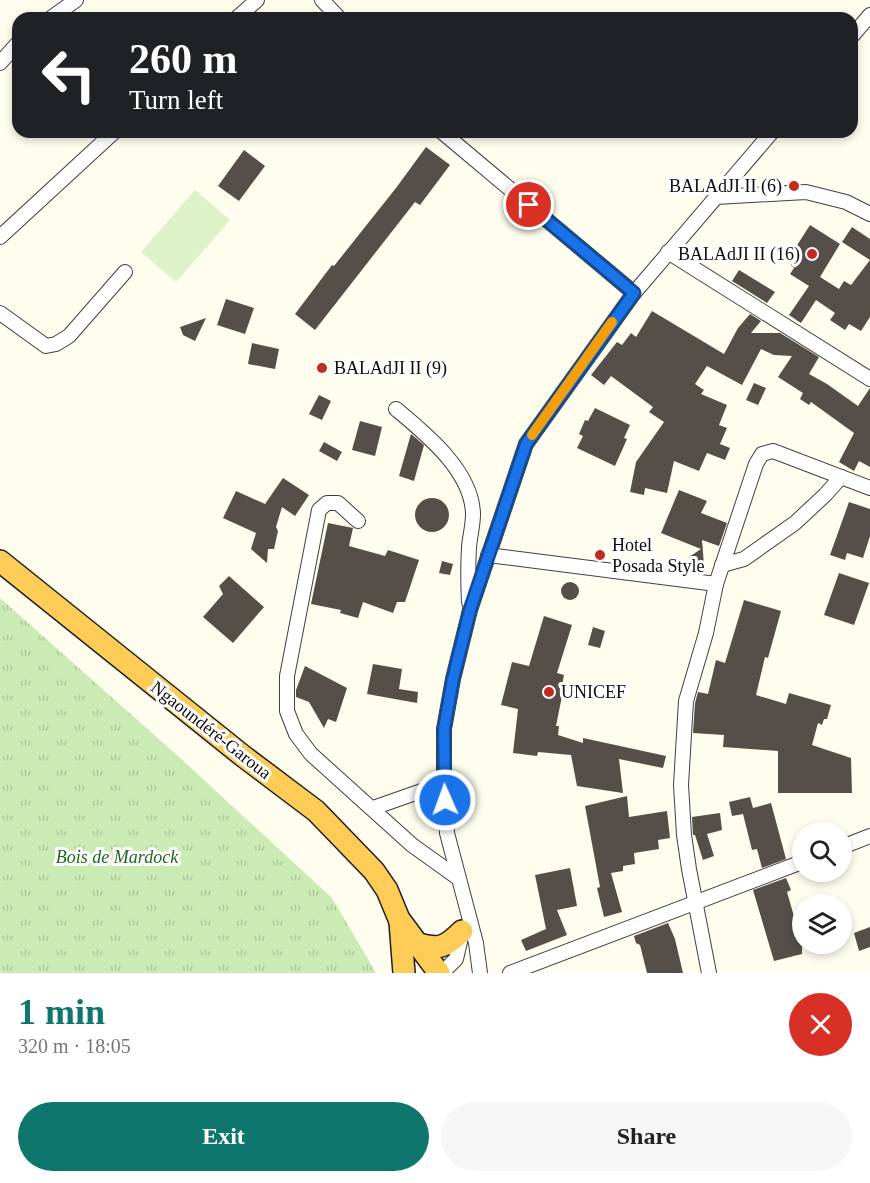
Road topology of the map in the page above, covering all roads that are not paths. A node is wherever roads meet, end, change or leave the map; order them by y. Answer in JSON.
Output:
{"nodes":[{"id":1,"x":76,"y":0,"type":"edge"},
{"id":2,"x":256,"y":0,"type":"edge"},
{"id":3,"x":322,"y":0,"type":"edge"},
{"id":4,"x":59,"y":12,"type":"edge"},
{"id":5,"x":243,"y":12,"type":"edge"},
{"id":6,"x":333,"y":12,"type":"edge"},
{"id":7,"x":870,"y":15,"type":"edge"},
{"id":8,"x":858,"y":29,"type":"edge"},
{"id":9,"x":12,"y":50,"type":"edge"},
{"id":10,"x":0,"y":63,"type":"edge"},
{"id":11,"x":107,"y":138,"type":"edge"},
{"id":12,"x":449,"y":138,"type":"edge"},
{"id":13,"x":767,"y":138,"type":"edge"},
{"id":14,"x":716,"y":197,"type":"junction"},
{"id":15,"x":870,"y":214,"type":"edge"},
{"id":16,"x":0,"y":237,"type":"edge"},
{"id":17,"x":668,"y":252,"type":"junction"},
{"id":18,"x":125,"y":272,"type":"dead end"},
{"id":19,"x":634,"y":293,"type":"junction"},
{"id":20,"x":0,"y":313,"type":"edge"},
{"id":21,"x":870,"y":379,"type":"edge"},
{"id":22,"x":396,"y":409,"type":"dead end"},
{"id":23,"x":841,"y":477,"type":"junction"},
{"id":24,"x":870,"y":488,"type":"edge"},
{"id":25,"x":358,"y":520,"type":"dead end"},
{"id":26,"x":488,"y":555,"type":"junction"},
{"id":27,"x":0,"y":561,"type":"edge"},
{"id":28,"x":722,"y":565,"type":"junction"},
{"id":29,"x":716,"y":584,"type":"junction"},
{"id":30,"x":470,"y":610,"type":"junction"},
{"id":31,"x":444,"y":783,"type":"junction"},
{"id":32,"x":373,"y":808,"type":"junction"},
{"id":33,"x":870,"y":836,"type":"edge"},
{"id":34,"x":852,"y":843,"type":"edge"},
{"id":35,"x":792,"y":865,"type":"edge"},
{"id":36,"x":458,"y":878,"type":"junction"},
{"id":37,"x":696,"y":902,"type":"junction"},
{"id":38,"x":466,"y":910,"type":"junction"},
{"id":39,"x":399,"y":919,"type":"junction"},
{"id":40,"x":462,"y":931,"type":"junction"},
{"id":41,"x":416,"y":943,"type":"junction"},
{"id":42,"x":404,"y":973,"type":"edge"},
{"id":43,"x":441,"y":973,"type":"edge"},
{"id":44,"x":480,"y":973,"type":"edge"},
{"id":45,"x":510,"y":973,"type":"edge"},
{"id":46,"x":709,"y":973,"type":"edge"}],
"edges":[{"from":1,"to":4,"type":"street"},
{"from":2,"to":5,"type":"street"},
{"from":3,"to":6,"type":"street"},
{"from":7,"to":8,"type":"street"},
{"from":9,"to":10,"type":"street"},
{"from":11,"to":16,"type":"street"},
{"from":12,"to":19,"type":"street"},
{"from":13,"to":14,"type":"street"},
{"from":14,"to":15,"type":"street"},
{"from":14,"to":17,"type":"street"},
{"from":17,"to":19,"type":"street"},
{"from":17,"to":21,"type":"street"},
{"from":18,"to":20,"type":"street"},
{"from":19,"to":26,"type":"street"},
{"from":22,"to":30,"type":"street"},
{"from":23,"to":24,"type":"street"},
{"from":23,"to":28,"type":"street"},
{"from":23,"to":28,"type":"street"},
{"from":25,"to":32,"type":"street"},
{"from":26,"to":29,"type":"street"},
{"from":26,"to":30,"type":"street"},
{"from":27,"to":39,"type":"highway","name":"Ngaoundéré-Garoua"},
{"from":28,"to":29,"type":"street"},
{"from":29,"to":37,"type":"street"},
{"from":30,"to":31,"type":"street"},
{"from":31,"to":32,"type":"street"},
{"from":31,"to":36,"type":"street"},
{"from":32,"to":36,"type":"street"},
{"from":33,"to":34,"type":"street"},
{"from":35,"to":37,"type":"street"},
{"from":36,"to":38,"type":"street"},
{"from":37,"to":45,"type":"street"},
{"from":37,"to":46,"type":"street"},
{"from":38,"to":40,"type":"street"},
{"from":38,"to":44,"type":"street"},
{"from":39,"to":41,"type":"highway","name":"Ngaoundéré-Garoua"},
{"from":39,"to":42,"type":"highway","name":"Ngaoundéré-Garoua"},
{"from":40,"to":41,"type":"highway"},
{"from":40,"to":43,"type":"street"},
{"from":41,"to":43,"type":"highway","name":"Ngaoundéré-Garoua"}]}
